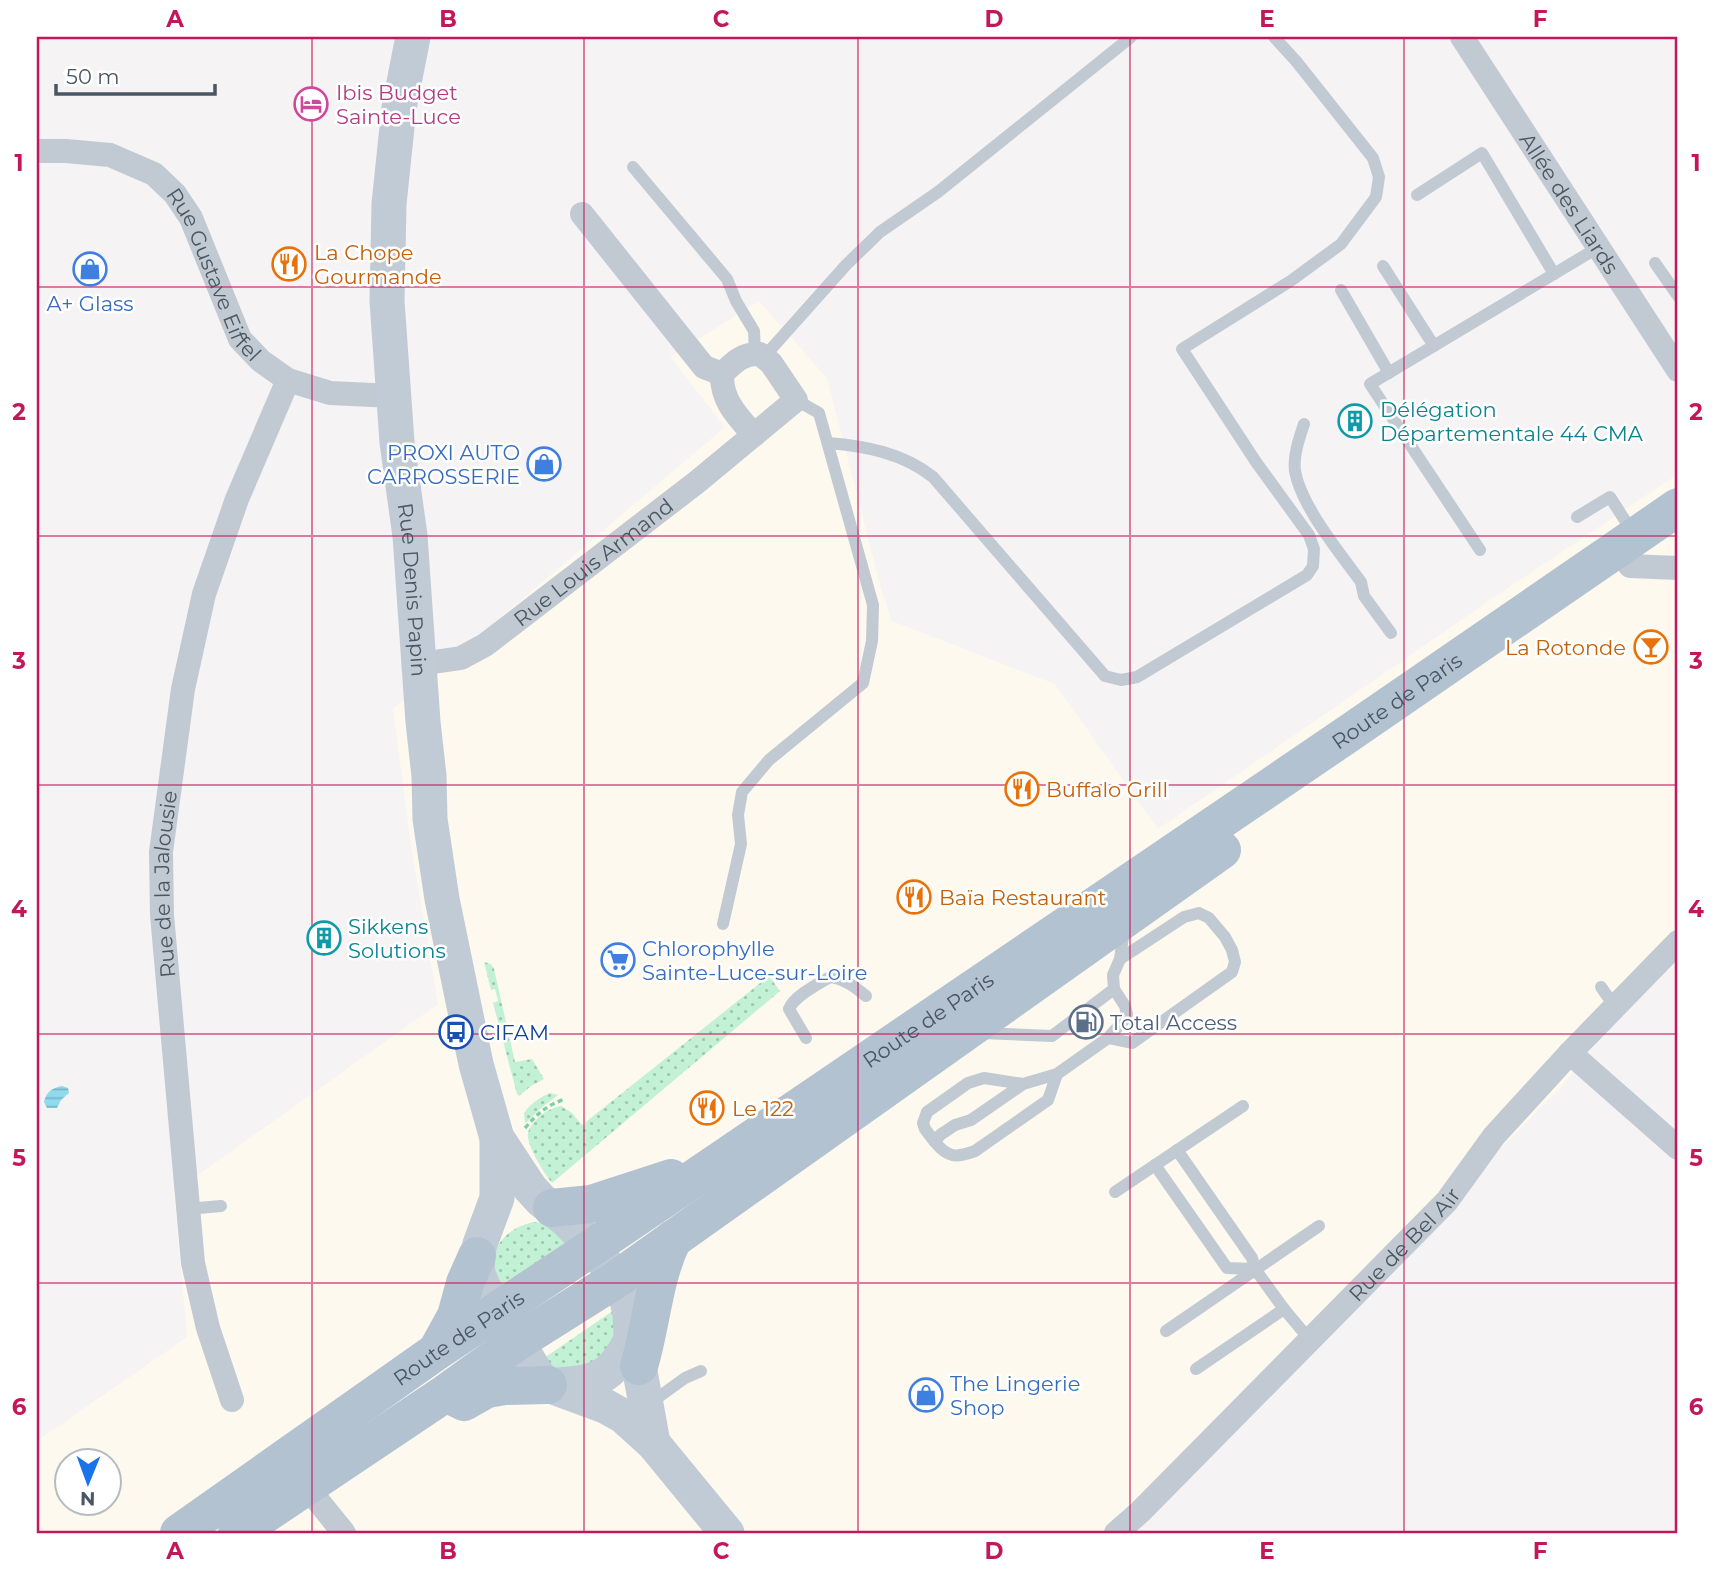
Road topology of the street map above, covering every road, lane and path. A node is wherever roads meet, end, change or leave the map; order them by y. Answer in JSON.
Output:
{"nodes":[{"id":1,"x":413,"y":37,"type":"edge"},
{"id":2,"x":1131,"y":37,"type":"edge"},
{"id":3,"x":1274,"y":37,"type":"edge"},
{"id":4,"x":1462,"y":37,"type":"edge"},
{"id":5,"x":37,"y":152,"type":"edge"},
{"id":6,"x":633,"y":167,"type":"dead end"},
{"id":7,"x":1417,"y":195,"type":"dead end"},
{"id":8,"x":582,"y":214,"type":"dead end"},
{"id":9,"x":1599,"y":247,"type":"junction"},
{"id":10,"x":1655,"y":263,"type":"dead end"},
{"id":11,"x":1383,"y":266,"type":"dead end"},
{"id":12,"x":1554,"y":274,"type":"junction"},
{"id":13,"x":1341,"y":290,"type":"dead end"},
{"id":14,"x":1678,"y":296,"type":"edge"},
{"id":15,"x":1434,"y":346,"type":"junction"},
{"id":16,"x":759,"y":355,"type":"junction"},
{"id":17,"x":1678,"y":370,"type":"edge"},
{"id":18,"x":1389,"y":373,"type":"junction"},
{"id":19,"x":722,"y":374,"type":"junction"},
{"id":20,"x":288,"y":380,"type":"junction"},
{"id":21,"x":393,"y":396,"type":"junction"},
{"id":22,"x":796,"y":400,"type":"junction"},
{"id":23,"x":1304,"y":424,"type":"dead end"},
{"id":24,"x":754,"y":435,"type":"junction"},
{"id":25,"x":828,"y":443,"type":"junction"},
{"id":26,"x":1678,"y":507,"type":"edge"},
{"id":27,"x":1577,"y":517,"type":"dead end"},
{"id":28,"x":1678,"y":533,"type":"edge"},
{"id":29,"x":1480,"y":550,"type":"dead end"},
{"id":30,"x":1632,"y":551,"type":"junction"},
{"id":31,"x":1678,"y":568,"type":"edge"},
{"id":32,"x":1391,"y":633,"type":"dead end"},
{"id":33,"x":420,"y":664,"type":"junction"},
{"id":34,"x":1125,"y":919,"type":"junction"},
{"id":35,"x":723,"y":924,"type":"dead end"},
{"id":36,"x":1678,"y":942,"type":"edge"},
{"id":37,"x":1120,"y":959,"type":"junction"},
{"id":38,"x":1114,"y":989,"type":"junction"},
{"id":39,"x":866,"y":996,"type":"dead end"},
{"id":40,"x":964,"y":1032,"type":"junction"},
{"id":41,"x":806,"y":1038,"type":"dead end"},
{"id":42,"x":1108,"y":1038,"type":"junction"},
{"id":43,"x":1570,"y":1053,"type":"junction"},
{"id":44,"x":1057,"y":1074,"type":"junction"},
{"id":45,"x":1023,"y":1084,"type":"junction"},
{"id":46,"x":565,"y":1099,"type":"dead end"},
{"id":47,"x":1243,"y":1106,"type":"dead end"},
{"id":48,"x":510,"y":1134,"type":"junction"},
{"id":49,"x":935,"y":1142,"type":"junction"},
{"id":50,"x":1678,"y":1148,"type":"edge"},
{"id":51,"x":1177,"y":1150,"type":"junction"},
{"id":52,"x":1155,"y":1165,"type":"junction"},
{"id":53,"x":707,"y":1168,"type":"junction"},
{"id":54,"x":1115,"y":1192,"type":"dead end"},
{"id":55,"x":221,"y":1206,"type":"dead end"},
{"id":56,"x":188,"y":1209,"type":"junction"},
{"id":57,"x":552,"y":1209,"type":"junction"},
{"id":58,"x":1319,"y":1226,"type":"dead end"},
{"id":59,"x":673,"y":1239,"type":"junction"},
{"id":60,"x":481,"y":1245,"type":"junction"},
{"id":61,"x":593,"y":1247,"type":"junction"},
{"id":62,"x":1255,"y":1269,"type":"junction"},
{"id":63,"x":617,"y":1279,"type":"junction"},
{"id":64,"x":497,"y":1309,"type":"junction"},
{"id":65,"x":1284,"y":1309,"type":"junction"},
{"id":66,"x":1166,"y":1331,"type":"dead end"},
{"id":67,"x":1310,"y":1340,"type":"junction"},
{"id":68,"x":517,"y":1342,"type":"junction"},
{"id":69,"x":437,"y":1351,"type":"junction"},
{"id":70,"x":635,"y":1352,"type":"junction"},
{"id":71,"x":1196,"y":1369,"type":"dead end"},
{"id":72,"x":701,"y":1371,"type":"dead end"},
{"id":73,"x":548,"y":1385,"type":"junction"},
{"id":74,"x":446,"y":1393,"type":"junction"},
{"id":75,"x":232,"y":1400,"type":"dead end"},
{"id":76,"x":635,"y":1411,"type":"junction"},
{"id":77,"x":256,"y":1478,"type":"junction"},
{"id":78,"x":306,"y":1486,"type":"junction"},
{"id":79,"x":251,"y":1525,"type":"edge"},
{"id":80,"x":179,"y":1533,"type":"edge"},
{"id":81,"x":344,"y":1533,"type":"edge"},
{"id":82,"x":726,"y":1533,"type":"edge"},
{"id":83,"x":1116,"y":1533,"type":"edge"}],
"edges":[{"from":1,"to":21,"type":"street","name":"Rue Denis Papin"},
{"from":2,"to":16,"type":"lane"},
{"from":3,"to":25,"type":"lane"},
{"from":4,"to":9,"type":"street","name":"Allée des Liards"},
{"from":5,"to":20,"type":"street","name":"Rue Gustave Eiffel"},
{"from":6,"to":16,"type":"lane"},
{"from":7,"to":12,"type":"lane"},
{"from":8,"to":19,"type":"street"},
{"from":9,"to":12,"type":"lane"},
{"from":9,"to":17,"type":"street","name":"Allée des Liards"},
{"from":10,"to":14,"type":"lane"},
{"from":11,"to":15,"type":"lane"},
{"from":12,"to":15,"type":"lane"},
{"from":13,"to":18,"type":"lane"},
{"from":15,"to":18,"type":"lane"},
{"from":16,"to":19,"type":"street"},
{"from":16,"to":22,"type":"street"},
{"from":18,"to":29,"type":"lane"},
{"from":19,"to":24,"type":"street"},
{"from":20,"to":21,"type":"street","name":"Rue Gustave Eiffel"},
{"from":20,"to":56,"type":"street","name":"Rue de la Jalousie"},
{"from":21,"to":33,"type":"street","name":"Rue Denis Papin"},
{"from":22,"to":24,"type":"street"},
{"from":22,"to":25,"type":"lane"},
{"from":23,"to":32,"type":"lane"},
{"from":24,"to":33,"type":"street","name":"Rue Louis Armand"},
{"from":25,"to":35,"type":"lane"},
{"from":26,"to":30,"type":"main road","name":"Route de Paris"},
{"from":27,"to":30,"type":"lane"},
{"from":28,"to":30,"type":"main road","name":"Route de Paris"},
{"from":30,"to":31,"type":"street"},
{"from":30,"to":34,"type":"main road","name":"Route de Paris"},
{"from":30,"to":53,"type":"main road","name":"Route de Paris"},
{"from":33,"to":48,"type":"street","name":"Rue Denis Papin"},
{"from":34,"to":37,"type":"lane"},
{"from":34,"to":40,"type":"main road","name":"Route de Paris"},
{"from":36,"to":43,"type":"street","name":"Rue de Bel Air"},
{"from":37,"to":38,"type":"lane"},
{"from":37,"to":42,"type":"lane"},
{"from":38,"to":40,"type":"lane"},
{"from":38,"to":42,"type":"lane"},
{"from":39,"to":41,"type":"lane"},
{"from":40,"to":59,"type":"main road","name":"Route de Paris"},
{"from":42,"to":44,"type":"lane"},
{"from":43,"to":50,"type":"street"},
{"from":43,"to":67,"type":"street","name":"Rue de Bel Air"},
{"from":44,"to":45,"type":"lane"},
{"from":44,"to":49,"type":"lane"},
{"from":45,"to":49,"type":"lane"},
{"from":45,"to":49,"type":"lane"},
{"from":46,"to":48,"type":"path"},
{"from":47,"to":51,"type":"lane"},
{"from":48,"to":57,"type":"street"},
{"from":48,"to":60,"type":"street"},
{"from":51,"to":52,"type":"lane"},
{"from":51,"to":62,"type":"lane"},
{"from":52,"to":54,"type":"lane"},
{"from":52,"to":62,"type":"lane"},
{"from":53,"to":57,"type":"main road"},
{"from":53,"to":61,"type":"main road","name":"Route de Paris"},
{"from":55,"to":56,"type":"lane"},
{"from":56,"to":75,"type":"street","name":"Rue de la Jalousie"},
{"from":57,"to":60,"type":"street"},
{"from":57,"to":61,"type":"street"},
{"from":58,"to":62,"type":"lane"},
{"from":59,"to":63,"type":"main road","name":"Route de Paris"},
{"from":59,"to":70,"type":"main road"},
{"from":60,"to":64,"type":"street"},
{"from":60,"to":69,"type":"main road"},
{"from":61,"to":63,"type":"street"},
{"from":61,"to":64,"type":"main road","name":"Route de Paris"},
{"from":62,"to":65,"type":"lane"},
{"from":62,"to":66,"type":"lane"},
{"from":63,"to":68,"type":"main road","name":"Route de Paris"},
{"from":63,"to":70,"type":"street"},
{"from":64,"to":68,"type":"street"},
{"from":64,"to":69,"type":"main road","name":"Route de Paris"},
{"from":65,"to":67,"type":"lane"},
{"from":65,"to":71,"type":"lane"},
{"from":67,"to":83,"type":"street","name":"Rue de Bel Air"},
{"from":68,"to":73,"type":"street"},
{"from":68,"to":74,"type":"main road","name":"Route de Paris"},
{"from":69,"to":77,"type":"main road","name":"Route de Paris"},
{"from":70,"to":73,"type":"street"},
{"from":70,"to":76,"type":"street"},
{"from":72,"to":76,"type":"lane"},
{"from":73,"to":74,"type":"main road"},
{"from":73,"to":76,"type":"street"},
{"from":74,"to":78,"type":"main road","name":"Route de Paris"},
{"from":76,"to":82,"type":"street"},
{"from":77,"to":79,"type":"main road"},
{"from":77,"to":80,"type":"main road","name":"Route de Paris"},
{"from":78,"to":79,"type":"main road","name":"Route de Paris"},
{"from":78,"to":81,"type":"street"}]}
